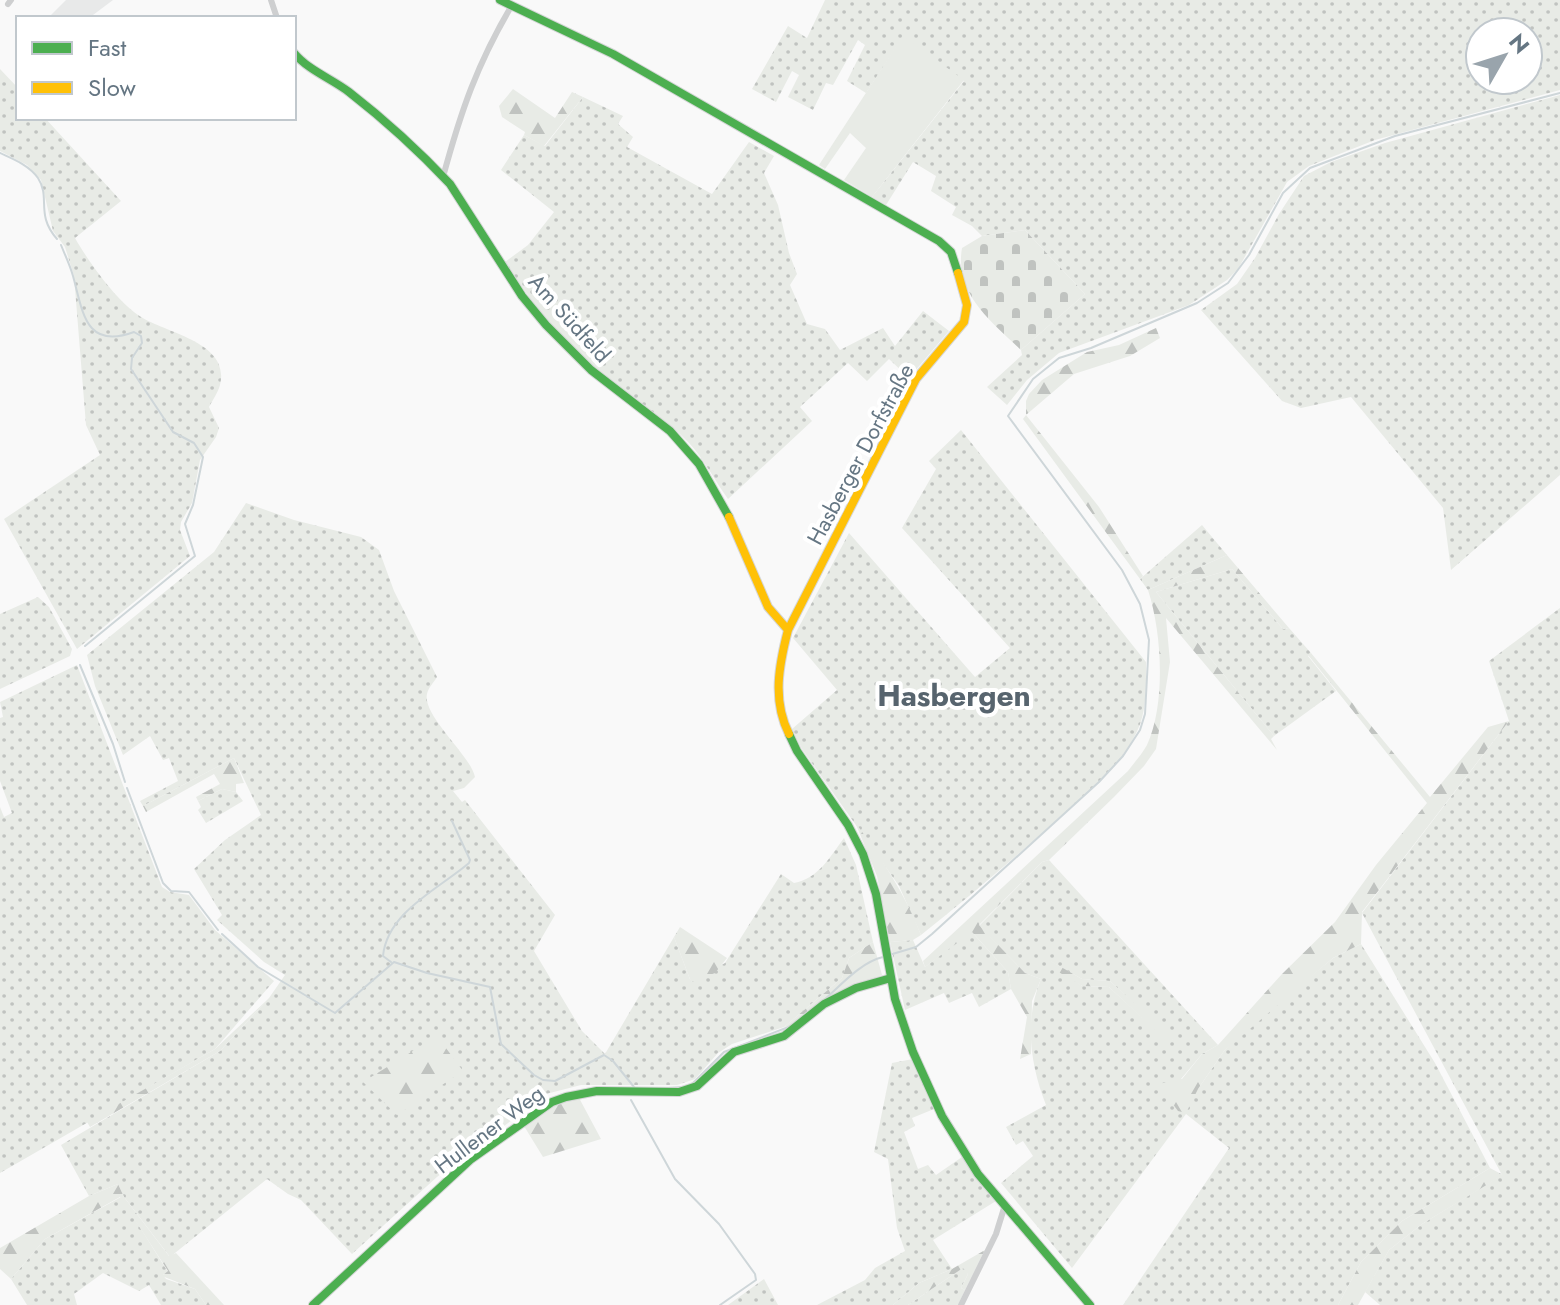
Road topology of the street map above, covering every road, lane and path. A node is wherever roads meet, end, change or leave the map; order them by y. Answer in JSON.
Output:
{"nodes":[{"id":1,"x":500,"y":0,"type":"edge"},
{"id":2,"x":512,"y":5,"type":"junction"},
{"id":3,"x":296,"y":56,"type":"edge"},
{"id":4,"x":443,"y":177,"type":"junction"},
{"id":5,"x":788,"y":630,"type":"junction"},
{"id":6,"x":891,"y":978,"type":"junction"},
{"id":7,"x":1005,"y":1205,"type":"junction"},
{"id":8,"x":313,"y":1305,"type":"edge"},
{"id":9,"x":961,"y":1305,"type":"edge"},
{"id":10,"x":1090,"y":1305,"type":"edge"}],
"edges":[{"from":1,"to":2,"type":"street","name":"Hasberger Dorfstraße"},
{"from":2,"to":4,"type":"street"},
{"from":2,"to":5,"type":"street","name":"Hasberger Dorfstraße"},
{"from":3,"to":4,"type":"street","name":"Am Südfeld"},
{"from":4,"to":5,"type":"street","name":"Am Südfeld"},
{"from":5,"to":6,"type":"street","name":"Hasberger Dorfstraße"},
{"from":6,"to":7,"type":"street","name":"Hasberger Dorfstraße"},
{"from":6,"to":8,"type":"street","name":"Hullener Weg"},
{"from":7,"to":9,"type":"street"},
{"from":7,"to":10,"type":"street","name":"Hasberger Dorfstraße"}]}
